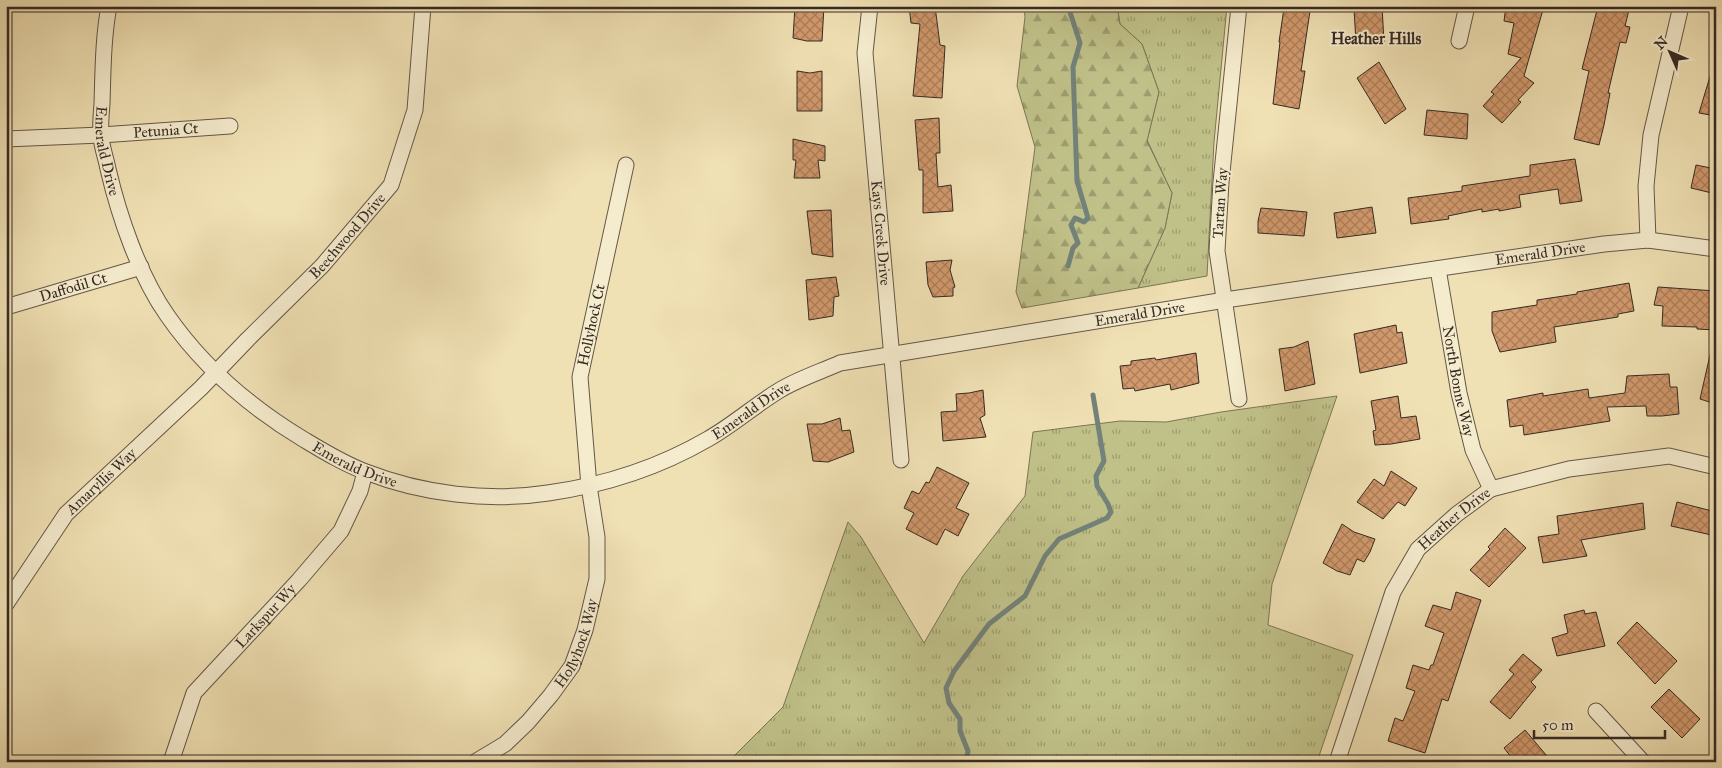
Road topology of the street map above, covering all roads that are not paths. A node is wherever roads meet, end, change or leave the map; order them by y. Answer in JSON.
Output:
{"nodes":[{"id":1,"x":109,"y":6,"type":"edge"},
{"id":2,"x":423,"y":6,"type":"edge"},
{"id":3,"x":870,"y":6,"type":"edge"},
{"id":4,"x":1239,"y":6,"type":"edge"},
{"id":5,"x":1466,"y":6,"type":"edge"},
{"id":6,"x":1681,"y":6,"type":"edge"},
{"id":7,"x":1459,"y":41,"type":"dead end"},
{"id":8,"x":230,"y":126,"type":"dead end"},
{"id":9,"x":101,"y":135,"type":"junction"},
{"id":10,"x":6,"y":139,"type":"edge"},
{"id":11,"x":626,"y":165,"type":"dead end"},
{"id":12,"x":1648,"y":240,"type":"junction"},
{"id":13,"x":1716,"y":249,"type":"edge"},
{"id":14,"x":141,"y":267,"type":"junction"},
{"id":15,"x":1438,"y":270,"type":"junction"},
{"id":16,"x":1225,"y":300,"type":"junction"},
{"id":17,"x":6,"y":306,"type":"edge"},
{"id":18,"x":891,"y":355,"type":"junction"},
{"id":19,"x":216,"y":374,"type":"junction"},
{"id":20,"x":1240,"y":399,"type":"dead end"},
{"id":21,"x":901,"y":460,"type":"dead end"},
{"id":22,"x":1716,"y":467,"type":"edge"},
{"id":23,"x":365,"y":472,"type":"junction"},
{"id":24,"x":589,"y":486,"type":"junction"},
{"id":25,"x":1491,"y":489,"type":"junction"},
{"id":26,"x":6,"y":604,"type":"edge"},
{"id":27,"x":1596,"y":711,"type":"dead end"},
{"id":28,"x":171,"y":762,"type":"edge"},
{"id":29,"x":475,"y":762,"type":"edge"},
{"id":30,"x":1337,"y":762,"type":"edge"},
{"id":31,"x":1643,"y":762,"type":"edge"}],
"edges":[{"from":1,"to":9,"type":"street","name":"Emerald Drive"},
{"from":2,"to":19,"type":"street","name":"Beechwood Drive"},
{"from":3,"to":18,"type":"street","name":"Kays Creek Drive"},
{"from":4,"to":16,"type":"street","name":"Tartan Way"},
{"from":5,"to":7,"type":"street"},
{"from":6,"to":12,"type":"street"},
{"from":8,"to":9,"type":"street","name":"Petunia Ct"},
{"from":9,"to":10,"type":"street","name":"Petunia Ct"},
{"from":9,"to":14,"type":"street","name":"Emerald Drive"},
{"from":11,"to":24,"type":"street","name":"Hollyhock Ct"},
{"from":12,"to":13,"type":"street","name":"Emerald Drive"},
{"from":12,"to":15,"type":"street","name":"Emerald Drive"},
{"from":14,"to":17,"type":"street","name":"Daffodil Ct"},
{"from":14,"to":19,"type":"street","name":"Emerald Drive"},
{"from":15,"to":16,"type":"street","name":"Emerald Drive"},
{"from":15,"to":25,"type":"street","name":"North Bonne Way"},
{"from":16,"to":18,"type":"street","name":"Emerald Drive"},
{"from":16,"to":20,"type":"street","name":"Tartan Way"},
{"from":18,"to":21,"type":"street","name":"Kays Creek Drive"},
{"from":18,"to":24,"type":"street","name":"Emerald Drive"},
{"from":19,"to":23,"type":"street","name":"Emerald Drive"},
{"from":19,"to":26,"type":"street","name":"Amaryllis Way"},
{"from":22,"to":25,"type":"street","name":"Heather Drive"},
{"from":23,"to":24,"type":"street","name":"Emerald Drive"},
{"from":23,"to":28,"type":"street","name":"Larkspur Wy"},
{"from":24,"to":29,"type":"street","name":"Hollyhock Way"},
{"from":25,"to":30,"type":"street","name":"Heather Drive"},
{"from":27,"to":31,"type":"street"}]}
